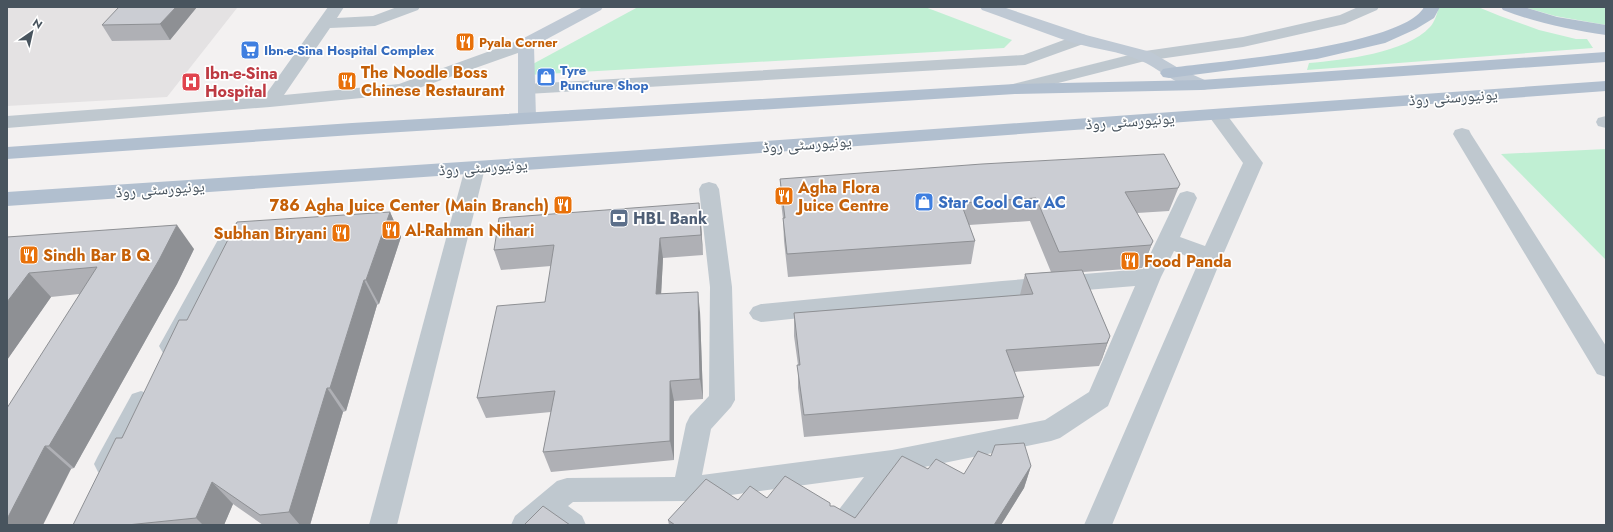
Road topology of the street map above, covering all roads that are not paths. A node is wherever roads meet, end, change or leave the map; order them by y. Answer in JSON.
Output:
{"nodes":[{"id":1,"x":336,"y":7,"type":"edge"},
{"id":2,"x":412,"y":7,"type":"edge"},
{"id":3,"x":595,"y":7,"type":"edge"},
{"id":4,"x":988,"y":7,"type":"edge"},
{"id":5,"x":1371,"y":7,"type":"edge"},
{"id":6,"x":1432,"y":7,"type":"edge"},
{"id":7,"x":1509,"y":7,"type":"edge"},
{"id":8,"x":324,"y":23,"type":"junction"},
{"id":9,"x":1606,"y":30,"type":"edge"},
{"id":10,"x":1080,"y":39,"type":"junction"},
{"id":11,"x":526,"y":44,"type":"junction"},
{"id":12,"x":1144,"y":56,"type":"junction"},
{"id":13,"x":1606,"y":58,"type":"edge"},
{"id":14,"x":1174,"y":73,"type":"junction"},
{"id":15,"x":1201,"y":85,"type":"junction"},
{"id":16,"x":1606,"y":86,"type":"edge"},
{"id":17,"x":1015,"y":88,"type":"junction"},
{"id":18,"x":527,"y":89,"type":"junction"},
{"id":19,"x":1566,"y":89,"type":"junction"},
{"id":20,"x":1606,"y":91,"type":"edge"},
{"id":21,"x":270,"y":102,"type":"junction"},
{"id":22,"x":1217,"y":115,"type":"junction"},
{"id":23,"x":527,"y":118,"type":"junction"},
{"id":24,"x":7,"y":122,"type":"edge"},
{"id":25,"x":1462,"y":134,"type":"dead end"},
{"id":26,"x":7,"y":152,"type":"edge"},
{"id":27,"x":475,"y":168,"type":"junction"},
{"id":28,"x":710,"y":189,"type":"dead end"},
{"id":29,"x":1187,"y":198,"type":"dead end"},
{"id":30,"x":7,"y":199,"type":"edge"},
{"id":31,"x":238,"y":224,"type":"edge"},
{"id":32,"x":1168,"y":240,"type":"junction"},
{"id":33,"x":1211,"y":257,"type":"junction"},
{"id":34,"x":1150,"y":277,"type":"junction"},
{"id":35,"x":761,"y":313,"type":"dead end"},
{"id":36,"x":161,"y":364,"type":"edge"},
{"id":37,"x":1606,"y":367,"type":"edge"},
{"id":38,"x":150,"y":385,"type":"edge"},
{"id":39,"x":892,"y":462,"type":"junction"},
{"id":40,"x":96,"y":483,"type":"edge"},
{"id":41,"x":686,"y":490,"type":"junction"},
{"id":42,"x":547,"y":507,"type":"junction"},
{"id":43,"x":383,"y":525,"type":"edge"},
{"id":44,"x":525,"y":525,"type":"edge"},
{"id":45,"x":572,"y":525,"type":"edge"},
{"id":46,"x":844,"y":525,"type":"edge"},
{"id":47,"x":1098,"y":525,"type":"edge"}],
"edges":[{"from":1,"to":8,"type":"street"},
{"from":2,"to":8,"type":"street"},
{"from":3,"to":11,"type":"street"},
{"from":4,"to":10,"type":"street"},
{"from":5,"to":12,"type":"street"},
{"from":6,"to":14,"type":"main road"},
{"from":7,"to":9,"type":"main road"},
{"from":8,"to":21,"type":"street"},
{"from":10,"to":12,"type":"street"},
{"from":10,"to":18,"type":"street"},
{"from":11,"to":18,"type":"street"},
{"from":11,"to":21,"type":"street"},
{"from":12,"to":14,"type":"street"},
{"from":12,"to":17,"type":"street"},
{"from":13,"to":15,"type":"main road","name":"یونیورسٹی روڈ"},
{"from":14,"to":15,"type":"street"},
{"from":14,"to":17,"type":"main road"},
{"from":15,"to":17,"type":"main road","name":"یونیورسٹی روڈ"},
{"from":16,"to":19,"type":"main road","name":"یونیورسٹی روڈ"},
{"from":17,"to":23,"type":"main road","name":"یونیورسٹی روڈ"},
{"from":18,"to":23,"type":"street"},
{"from":19,"to":20,"type":"main road"},
{"from":19,"to":22,"type":"main road","name":"یونیورسٹی روڈ"},
{"from":21,"to":24,"type":"street"},
{"from":22,"to":27,"type":"main road","name":"یونیورسٹی روڈ"},
{"from":22,"to":33,"type":"street"},
{"from":23,"to":26,"type":"main road","name":"یونیورسٹی روڈ"},
{"from":25,"to":37,"type":"street"},
{"from":27,"to":30,"type":"main road","name":"یونیورسٹی روڈ"},
{"from":27,"to":43,"type":"street"},
{"from":28,"to":41,"type":"street"},
{"from":29,"to":32,"type":"street"},
{"from":31,"to":36,"type":"street"},
{"from":32,"to":33,"type":"street"},
{"from":32,"to":34,"type":"street"},
{"from":33,"to":47,"type":"street"},
{"from":34,"to":35,"type":"street"},
{"from":34,"to":39,"type":"street"},
{"from":38,"to":40,"type":"street"},
{"from":39,"to":41,"type":"street"},
{"from":39,"to":46,"type":"street"},
{"from":41,"to":42,"type":"street"},
{"from":42,"to":44,"type":"street"},
{"from":42,"to":45,"type":"street"}]}
